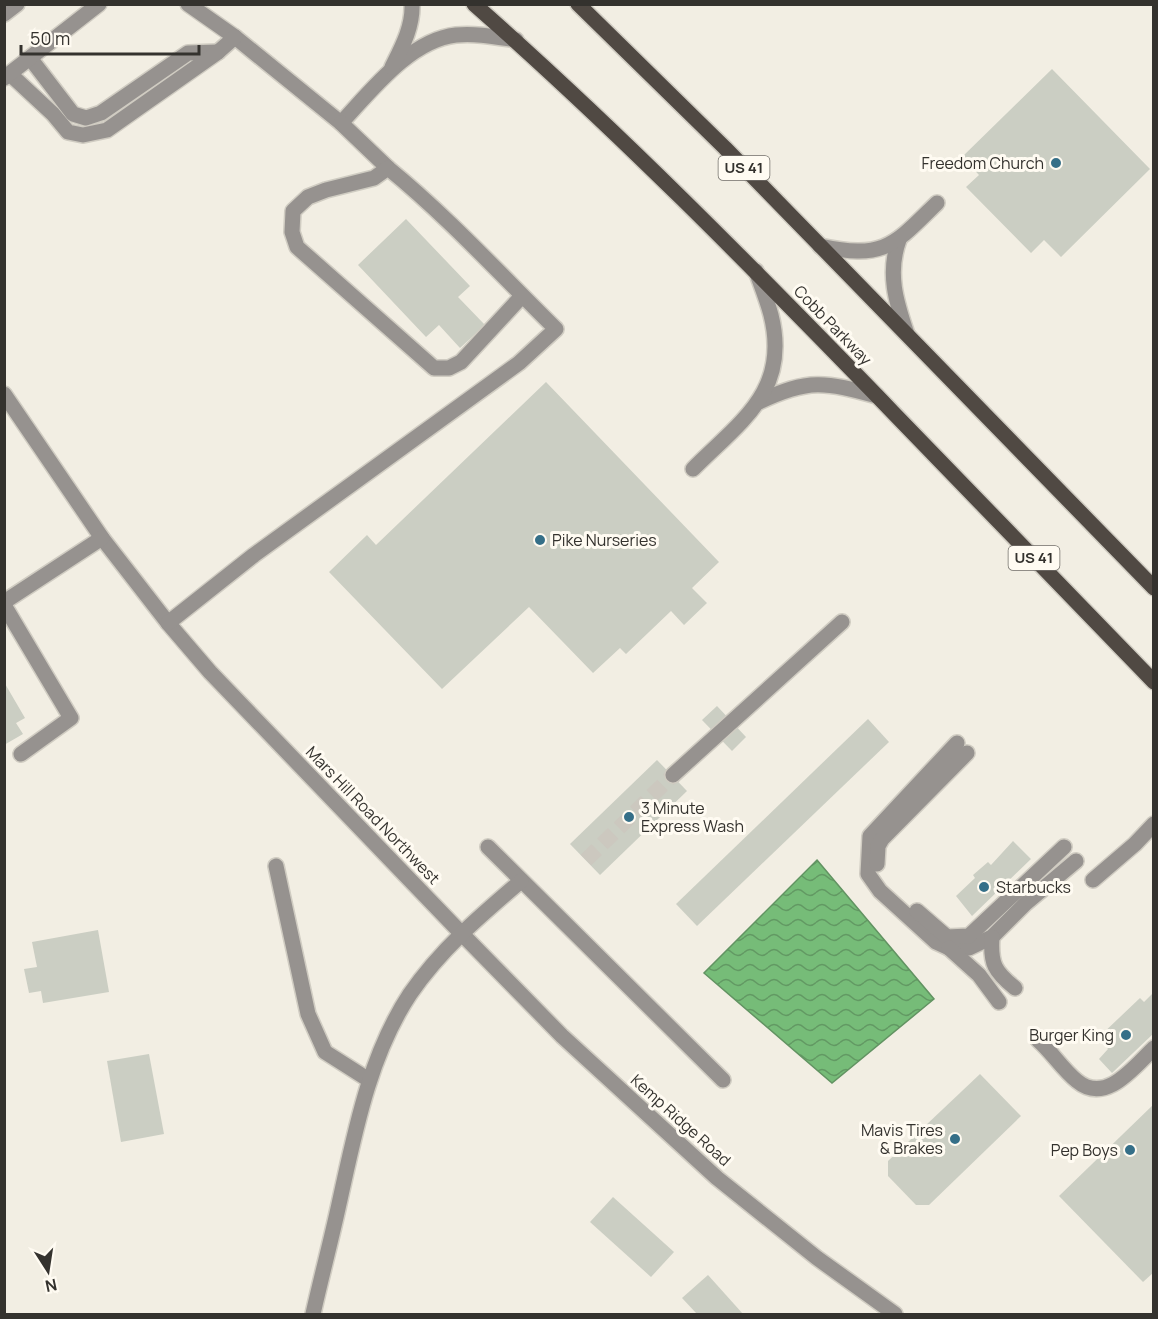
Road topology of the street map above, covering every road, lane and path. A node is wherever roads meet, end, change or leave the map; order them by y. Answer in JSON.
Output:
{"nodes":[{"id":1,"x":17,"y":4,"type":"edge"},
{"id":2,"x":99,"y":4,"type":"edge"},
{"id":3,"x":188,"y":4,"type":"edge"},
{"id":4,"x":412,"y":4,"type":"edge"},
{"id":5,"x":474,"y":4,"type":"edge"},
{"id":6,"x":578,"y":4,"type":"edge"},
{"id":7,"x":4,"y":14,"type":"edge"},
{"id":8,"x":235,"y":37,"type":"junction"},
{"id":9,"x":516,"y":40,"type":"junction"},
{"id":10,"x":218,"y":52,"type":"junction"},
{"id":11,"x":30,"y":58,"type":"junction"},
{"id":12,"x":390,"y":69,"type":"junction"},
{"id":13,"x":7,"y":76,"type":"edge"},
{"id":14,"x":341,"y":123,"type":"junction"},
{"id":15,"x":388,"y":168,"type":"junction"},
{"id":16,"x":937,"y":203,"type":"dead end"},
{"id":17,"x":899,"y":240,"type":"junction"},
{"id":18,"x":820,"y":246,"type":"junction"},
{"id":19,"x":756,"y":271,"type":"junction"},
{"id":20,"x":522,"y":296,"type":"junction"},
{"id":21,"x":907,"y":334,"type":"junction"},
{"id":22,"x":4,"y":394,"type":"edge"},
{"id":23,"x":877,"y":396,"type":"junction"},
{"id":24,"x":759,"y":402,"type":"junction"},
{"id":25,"x":693,"y":469,"type":"dead end"},
{"id":26,"x":102,"y":537,"type":"junction"},
{"id":27,"x":1154,"y":588,"type":"edge"},
{"id":28,"x":4,"y":604,"type":"edge"},
{"id":29,"x":842,"y":622,"type":"dead end"},
{"id":30,"x":168,"y":623,"type":"junction"},
{"id":31,"x":1152,"y":681,"type":"edge"},
{"id":32,"x":21,"y":754,"type":"dead end"},
{"id":33,"x":673,"y":775,"type":"tunnel mouth"},
{"id":34,"x":1154,"y":825,"type":"edge"},
{"id":35,"x":488,"y":847,"type":"dead end"},
{"id":36,"x":1064,"y":847,"type":"dead end"},
{"id":37,"x":1076,"y":861,"type":"dead end"},
{"id":38,"x":276,"y":866,"type":"dead end"},
{"id":39,"x":1093,"y":880,"type":"dead end"},
{"id":40,"x":521,"y":881,"type":"junction"},
{"id":41,"x":461,"y":933,"type":"junction"},
{"id":42,"x":992,"y":938,"type":"junction"},
{"id":43,"x":949,"y":948,"type":"junction"},
{"id":44,"x":1015,"y":988,"type":"dead end"},
{"id":45,"x":999,"y":1002,"type":"dead end"},
{"id":46,"x":1038,"y":1040,"type":"dead end"},
{"id":47,"x":1154,"y":1048,"type":"edge"},
{"id":48,"x":369,"y":1080,"type":"junction"},
{"id":49,"x":723,"y":1080,"type":"dead end"},
{"id":50,"x":312,"y":1314,"type":"edge"},
{"id":51,"x":895,"y":1314,"type":"edge"}],
"edges":[{"from":1,"to":7,"type":"street"},
{"from":2,"to":11,"type":"street"},
{"from":3,"to":8,"type":"street"},
{"from":4,"to":12,"type":"street"},
{"from":5,"to":9,"type":"main road","name":"Cobb Parkway","number":"US 41"},
{"from":6,"to":18,"type":"main road","number":"US 41"},
{"from":8,"to":10,"type":"street"},
{"from":8,"to":14,"type":"street"},
{"from":9,"to":12,"type":"street"},
{"from":9,"to":19,"type":"main road","name":"Cobb Parkway","number":"US 41"},
{"from":10,"to":11,"type":"street"},
{"from":10,"to":13,"type":"street"},
{"from":11,"to":13,"type":"street"},
{"from":12,"to":14,"type":"street"},
{"from":14,"to":15,"type":"street"},
{"from":15,"to":20,"type":"street"},
{"from":15,"to":20,"type":"street"},
{"from":16,"to":17,"type":"street"},
{"from":17,"to":18,"type":"street"},
{"from":17,"to":21,"type":"street"},
{"from":18,"to":21,"type":"main road","number":"US 41"},
{"from":19,"to":23,"type":"main road","name":"Cobb Parkway","number":"US 41"},
{"from":19,"to":24,"type":"street"},
{"from":20,"to":30,"type":"street"},
{"from":21,"to":27,"type":"main road","number":"US 41"},
{"from":22,"to":26,"type":"street","name":"Mars Hill Road Northwest"},
{"from":23,"to":24,"type":"street"},
{"from":23,"to":31,"type":"main road","name":"Cobb Parkway","number":"US 41"},
{"from":24,"to":25,"type":"street"},
{"from":26,"to":28,"type":"street"},
{"from":26,"to":30,"type":"street","name":"Mars Hill Road Northwest"},
{"from":28,"to":32,"type":"street"},
{"from":29,"to":33,"type":"street"},
{"from":30,"to":41,"type":"street","name":"Mars Hill Road Northwest"},
{"from":34,"to":39,"type":"street"},
{"from":35,"to":40,"type":"street"},
{"from":36,"to":43,"type":"street"},
{"from":37,"to":42,"type":"street"},
{"from":38,"to":48,"type":"street"},
{"from":40,"to":41,"type":"street"},
{"from":40,"to":49,"type":"street"},
{"from":41,"to":48,"type":"street"},
{"from":41,"to":51,"type":"street","name":"Kemp Ridge Road"},
{"from":42,"to":43,"type":"street"},
{"from":42,"to":44,"type":"street"},
{"from":43,"to":45,"type":"street"},
{"from":46,"to":47,"type":"street"},
{"from":48,"to":50,"type":"street"}]}
